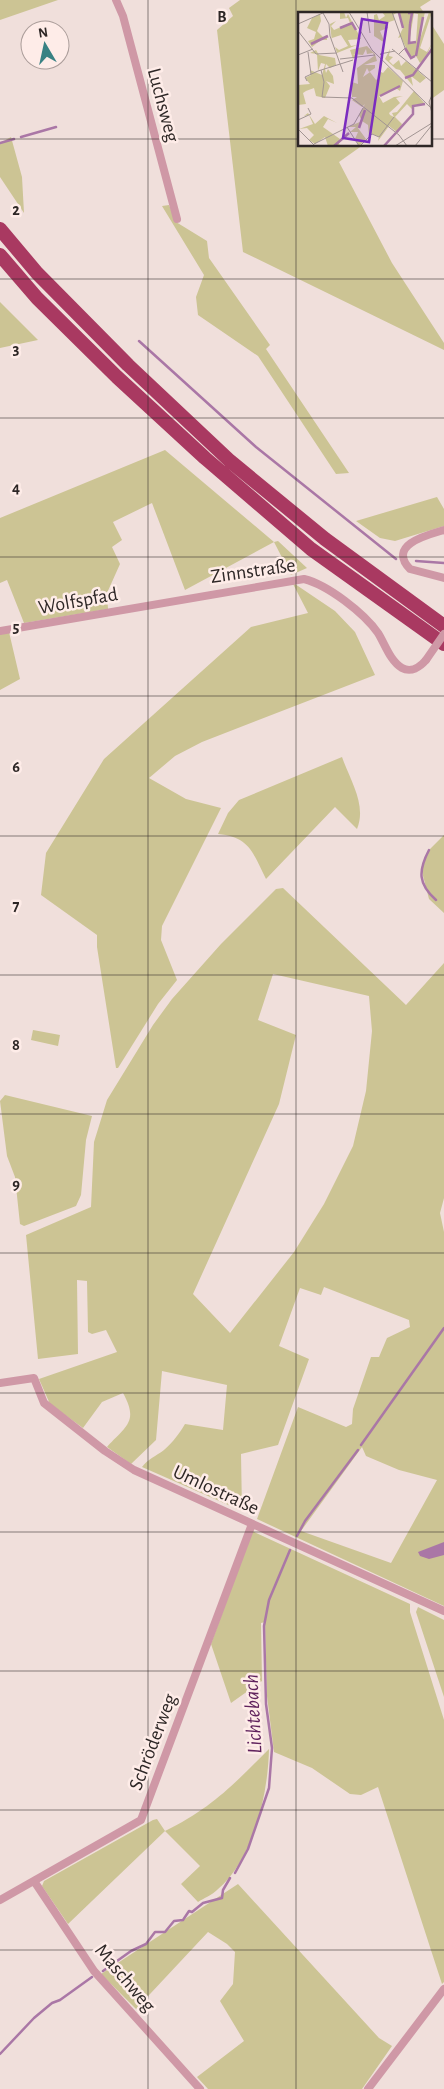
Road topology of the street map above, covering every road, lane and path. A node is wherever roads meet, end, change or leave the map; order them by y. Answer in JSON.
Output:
{"nodes":[{"id":1,"x":116,"y":0,"type":"edge"},
{"id":2,"x":177,"y":219,"type":"dead end"},
{"id":3,"x":0,"y":229,"type":"edge"},
{"id":4,"x":0,"y":255,"type":"edge"},
{"id":5,"x":444,"y":530,"type":"edge"},
{"id":6,"x":444,"y":578,"type":"edge"},
{"id":7,"x":162,"y":602,"type":"joint"},
{"id":8,"x":444,"y":626,"type":"edge"},
{"id":9,"x":0,"y":631,"type":"edge"},
{"id":10,"x":444,"y":634,"type":"edge"},
{"id":11,"x":444,"y":644,"type":"edge"},
{"id":12,"x":0,"y":1383,"type":"edge"},
{"id":13,"x":252,"y":1524,"type":"junction"},
{"id":14,"x":444,"y":1611,"type":"edge"},
{"id":15,"x":34,"y":1881,"type":"junction"},
{"id":16,"x":0,"y":1900,"type":"edge"},
{"id":17,"x":444,"y":1989,"type":"edge"},
{"id":18,"x":200,"y":2089,"type":"edge"},
{"id":19,"x":368,"y":2089,"type":"edge"}],
"edges":[{"from":1,"to":2,"type":"street","name":"Luchsweg"},
{"from":3,"to":8,"type":"highway"},
{"from":4,"to":11,"type":"highway"},
{"from":5,"to":6,"type":"street"},
{"from":7,"to":9,"type":"street","name":"Wolfspfad"},
{"from":7,"to":10,"type":"street","name":"Zinnstraße","bridge":true},
{"from":12,"to":13,"type":"street","name":"Umlostraße"},
{"from":13,"to":14,"type":"street","name":"Umlostraße"},
{"from":13,"to":15,"type":"street","name":"Schröderweg"},
{"from":15,"to":16,"type":"street","name":"Schröderweg"},
{"from":15,"to":18,"type":"street","name":"Maschweg"},
{"from":17,"to":19,"type":"street"}]}
